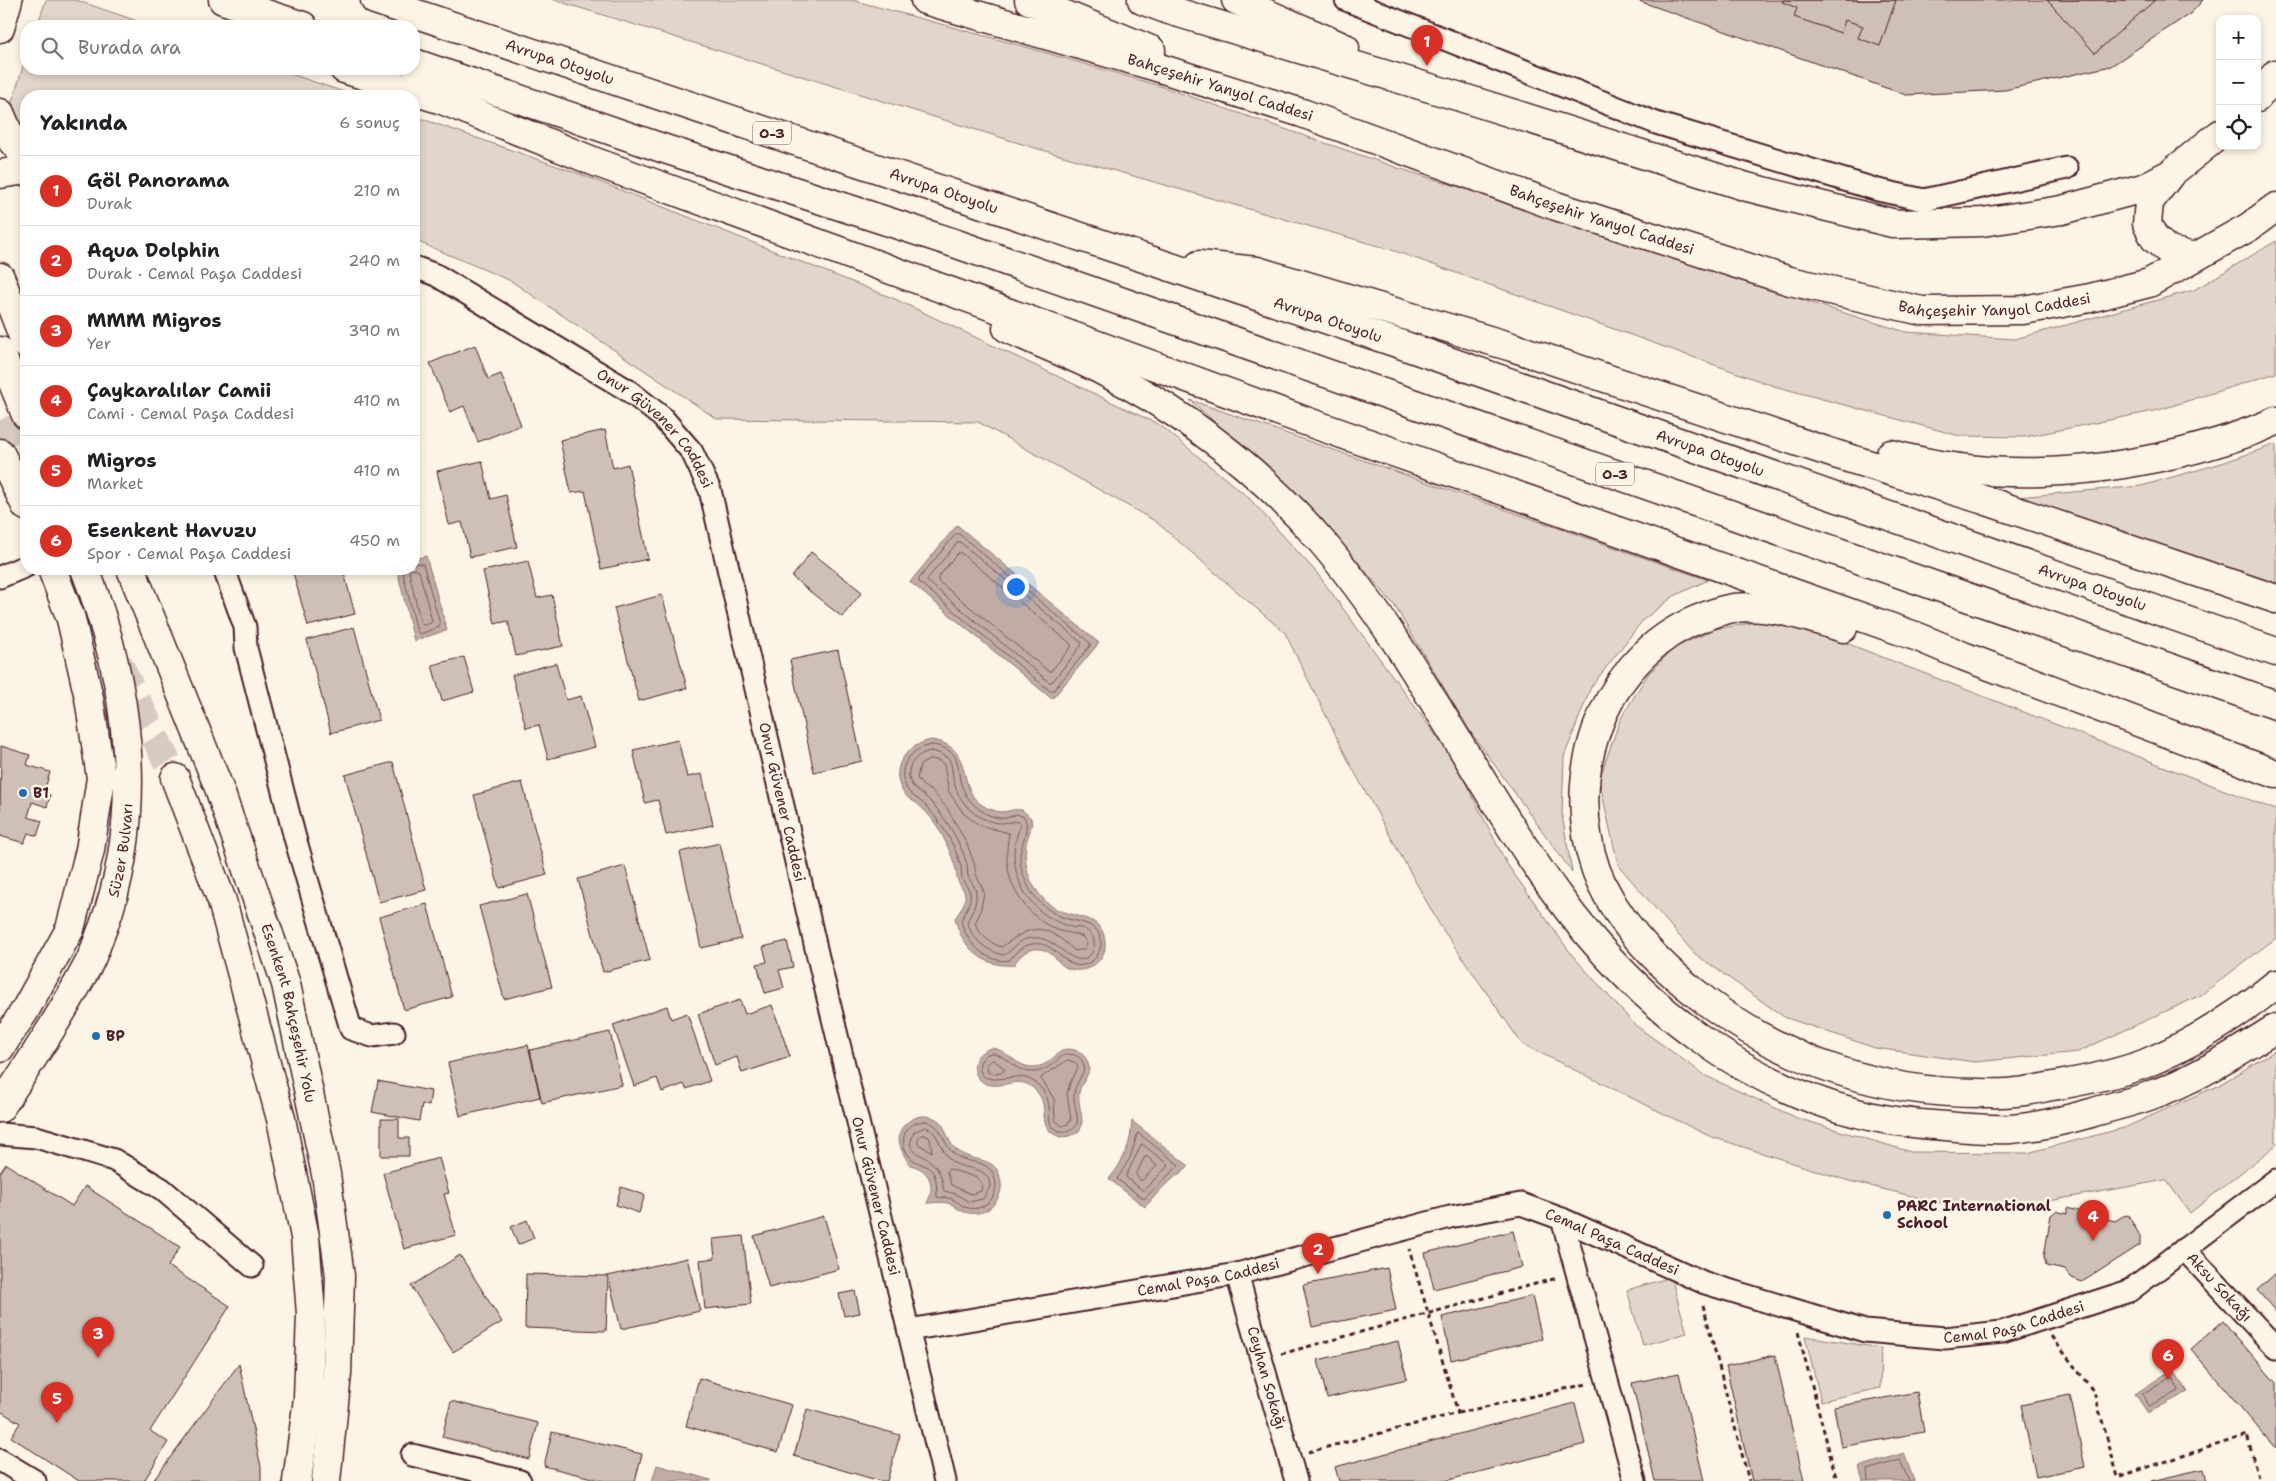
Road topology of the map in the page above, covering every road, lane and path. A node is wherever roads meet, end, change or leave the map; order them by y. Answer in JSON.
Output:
{"nodes":[{"id":1,"x":8,"y":0,"type":"edge"},
{"id":2,"x":205,"y":0,"type":"edge"},
{"id":3,"x":223,"y":0,"type":"edge"},
{"id":4,"x":375,"y":0,"type":"edge"},
{"id":5,"x":925,"y":0,"type":"edge"},
{"id":6,"x":1029,"y":0,"type":"edge"},
{"id":7,"x":1142,"y":0,"type":"edge"},
{"id":8,"x":1236,"y":0,"type":"edge"},
{"id":9,"x":1346,"y":0,"type":"edge"},
{"id":10,"x":240,"y":20,"type":"edge"},
{"id":11,"x":285,"y":20,"type":"edge"},
{"id":12,"x":0,"y":28,"type":"edge"},
{"id":13,"x":420,"y":65,"type":"edge"},
{"id":14,"x":2276,"y":74,"type":"edge"},
{"id":15,"x":363,"y":75,"type":"edge"},
{"id":16,"x":410,"y":90,"type":"edge"},
{"id":17,"x":420,"y":93,"type":"edge"},
{"id":18,"x":2261,"y":93,"type":"edge"},
{"id":19,"x":1457,"y":96,"type":"junction"},
{"id":20,"x":0,"y":113,"type":"edge"},
{"id":21,"x":1302,"y":113,"type":"junction"},
{"id":22,"x":2216,"y":137,"type":"edge"},
{"id":23,"x":20,"y":150,"type":"edge"},
{"id":24,"x":2066,"y":168,"type":"dead end"},
{"id":25,"x":20,"y":171,"type":"edge"},
{"id":26,"x":0,"y":174,"type":"edge"},
{"id":27,"x":2170,"y":174,"type":"junction"},
{"id":28,"x":2276,"y":207,"type":"edge"},
{"id":29,"x":2195,"y":257,"type":"junction"},
{"id":30,"x":1170,"y":266,"type":"junction"},
{"id":31,"x":420,"y":269,"type":"edge"},
{"id":32,"x":0,"y":277,"type":"edge"},
{"id":33,"x":945,"y":289,"type":"junction"},
{"id":34,"x":20,"y":329,"type":"edge"},
{"id":35,"x":0,"y":351,"type":"edge"},
{"id":36,"x":1652,"y":394,"type":"junction"},
{"id":37,"x":20,"y":400,"type":"edge"},
{"id":38,"x":2276,"y":421,"type":"edge"},
{"id":39,"x":0,"y":453,"type":"edge"},
{"id":40,"x":20,"y":494,"type":"edge"},
{"id":41,"x":20,"y":569,"type":"edge"},
{"id":42,"x":54,"y":575,"type":"edge"},
{"id":43,"x":88,"y":575,"type":"edge"},
{"id":44,"x":133,"y":575,"type":"edge"},
{"id":45,"x":226,"y":575,"type":"edge"},
{"id":46,"x":0,"y":577,"type":"edge"},
{"id":47,"x":2276,"y":599,"type":"edge"},
{"id":48,"x":2276,"y":652,"type":"edge"},
{"id":49,"x":1963,"y":656,"type":"junction"},
{"id":50,"x":2276,"y":705,"type":"edge"},
{"id":51,"x":2276,"y":774,"type":"edge"},
{"id":52,"x":175,"y":778,"type":"tunnel mouth"},
{"id":53,"x":2276,"y":984,"type":"edge"},
{"id":54,"x":2276,"y":1028,"type":"edge"},
{"id":55,"x":394,"y":1033,"type":"dead end"},
{"id":56,"x":0,"y":1048,"type":"edge"},
{"id":57,"x":0,"y":1108,"type":"edge"},
{"id":58,"x":0,"y":1134,"type":"edge"},
{"id":59,"x":2276,"y":1180,"type":"edge"},
{"id":60,"x":1562,"y":1219,"type":"junction"},
{"id":61,"x":1403,"y":1230,"type":"junction"},
{"id":62,"x":2184,"y":1250,"type":"junction"},
{"id":63,"x":252,"y":1266,"type":"dead end"},
{"id":64,"x":1577,"y":1273,"type":"junction"},
{"id":65,"x":1237,"y":1274,"type":"junction"},
{"id":66,"x":1696,"y":1280,"type":"junction"},
{"id":67,"x":1792,"y":1310,"type":"junction"},
{"id":68,"x":1428,"y":1314,"type":"junction"},
{"id":69,"x":2038,"y":1320,"type":"junction"},
{"id":70,"x":909,"y":1330,"type":"junction"},
{"id":71,"x":2276,"y":1348,"type":"edge"},
{"id":72,"x":1261,"y":1359,"type":"junction"},
{"id":73,"x":1607,"y":1379,"type":"junction"},
{"id":74,"x":1458,"y":1413,"type":"junction"},
{"id":75,"x":412,"y":1456,"type":"dead end"},
{"id":76,"x":1290,"y":1457,"type":"junction"},
{"id":77,"x":0,"y":1460,"type":"edge"},
{"id":78,"x":35,"y":1481,"type":"edge"},
{"id":79,"x":298,"y":1481,"type":"edge"},
{"id":80,"x":326,"y":1481,"type":"edge"},
{"id":81,"x":520,"y":1481,"type":"edge"},
{"id":82,"x":945,"y":1481,"type":"edge"},
{"id":83,"x":1296,"y":1481,"type":"edge"},
{"id":84,"x":1635,"y":1481,"type":"edge"},
{"id":85,"x":1749,"y":1481,"type":"edge"},
{"id":86,"x":1837,"y":1481,"type":"edge"},
{"id":87,"x":2259,"y":1481,"type":"edge"}],
"edges":[{"from":1,"to":12,"type":"main road"},
{"from":2,"to":10,"type":"main road"},
{"from":3,"to":11,"type":"main road"},
{"from":4,"to":30,"type":"main road","name":"Avrupa Otoyolu","number":"O-3"},
{"from":5,"to":21,"type":"main road","name":"Bahçeşehir Yanyol Caddesi"},
{"from":6,"to":21,"type":"main road"},
{"from":7,"to":19,"type":"main road"},
{"from":8,"to":19,"type":"main road"},
{"from":9,"to":24,"type":"street"},
{"from":13,"to":50,"type":"main road","number":"O-3"},
{"from":14,"to":18,"type":"main road"},
{"from":15,"to":16,"type":"main road"},
{"from":17,"to":33,"type":"main road"},
{"from":19,"to":27,"type":"main road"},
{"from":20,"to":23,"type":"main road"},
{"from":21,"to":29,"type":"main road","name":"Bahçeşehir Yanyol Caddesi"},
{"from":22,"to":27,"type":"main road"},
{"from":25,"to":26,"type":"main road"},
{"from":27,"to":29,"type":"main road"},
{"from":28,"to":29,"type":"main road","name":"Bahçeşehir Yanyol Caddesi"},
{"from":30,"to":36,"type":"main road"},
{"from":30,"to":48,"type":"main road","name":"Avrupa Otoyolu","number":"O-3"},
{"from":31,"to":70,"type":"street","name":"Onur Güvener Caddesi"},
{"from":32,"to":34,"type":"main road"},
{"from":33,"to":49,"type":"main road"},
{"from":33,"to":54,"type":"main road"},
{"from":35,"to":37,"type":"main road"},
{"from":36,"to":38,"type":"main road"},
{"from":36,"to":47,"type":"main road"},
{"from":39,"to":40,"type":"main road"},
{"from":41,"to":46,"type":"street"},
{"from":42,"to":56,"type":"main road","name":"Süzer Bulvarı"},
{"from":43,"to":57,"type":"main road","name":"Süzer Bulvarı"},
{"from":44,"to":80,"type":"main road","name":"Esenkent Bahçeşehir Yolu"},
{"from":45,"to":55,"type":"street"},
{"from":49,"to":51,"type":"main road"},
{"from":49,"to":53,"type":"main road"},
{"from":52,"to":79,"type":"main road","name":"Esenkent Bahçeşehir Yolu"},
{"from":58,"to":63,"type":"street"},
{"from":59,"to":62,"type":"street","name":"Cemal Paşa Caddesi"},
{"from":60,"to":61,"type":"street","name":"Cemal Paşa Caddesi"},
{"from":60,"to":64,"type":"street"},
{"from":60,"to":66,"type":"street","name":"Cemal Paşa Caddesi"},
{"from":61,"to":65,"type":"street","name":"Cemal Paşa Caddesi"},
{"from":61,"to":68,"type":"path"},
{"from":62,"to":69,"type":"street","name":"Cemal Paşa Caddesi"},
{"from":62,"to":71,"type":"street","name":"Aksu Sokağı"},
{"from":64,"to":68,"type":"path"},
{"from":64,"to":73,"type":"street"},
{"from":65,"to":70,"type":"street","name":"Cemal Paşa Caddesi"},
{"from":65,"to":72,"type":"street","name":"Ceyhan Sokağı"},
{"from":66,"to":67,"type":"street","name":"Cemal Paşa Caddesi"},
{"from":66,"to":85,"type":"path"},
{"from":67,"to":69,"type":"street","name":"Cemal Paşa Caddesi"},
{"from":67,"to":86,"type":"path"},
{"from":68,"to":72,"type":"path"},
{"from":68,"to":74,"type":"path"},
{"from":69,"to":87,"type":"path"},
{"from":70,"to":82,"type":"street","name":"Onur Güvener Caddesi"},
{"from":72,"to":76,"type":"street","name":"Ceyhan Sokağı"},
{"from":73,"to":74,"type":"path"},
{"from":73,"to":84,"type":"street"},
{"from":74,"to":76,"type":"path"},
{"from":75,"to":81,"type":"street"},
{"from":76,"to":83,"type":"street","name":"Ceyhan Sokağı"},
{"from":77,"to":78,"type":"street"}]}
